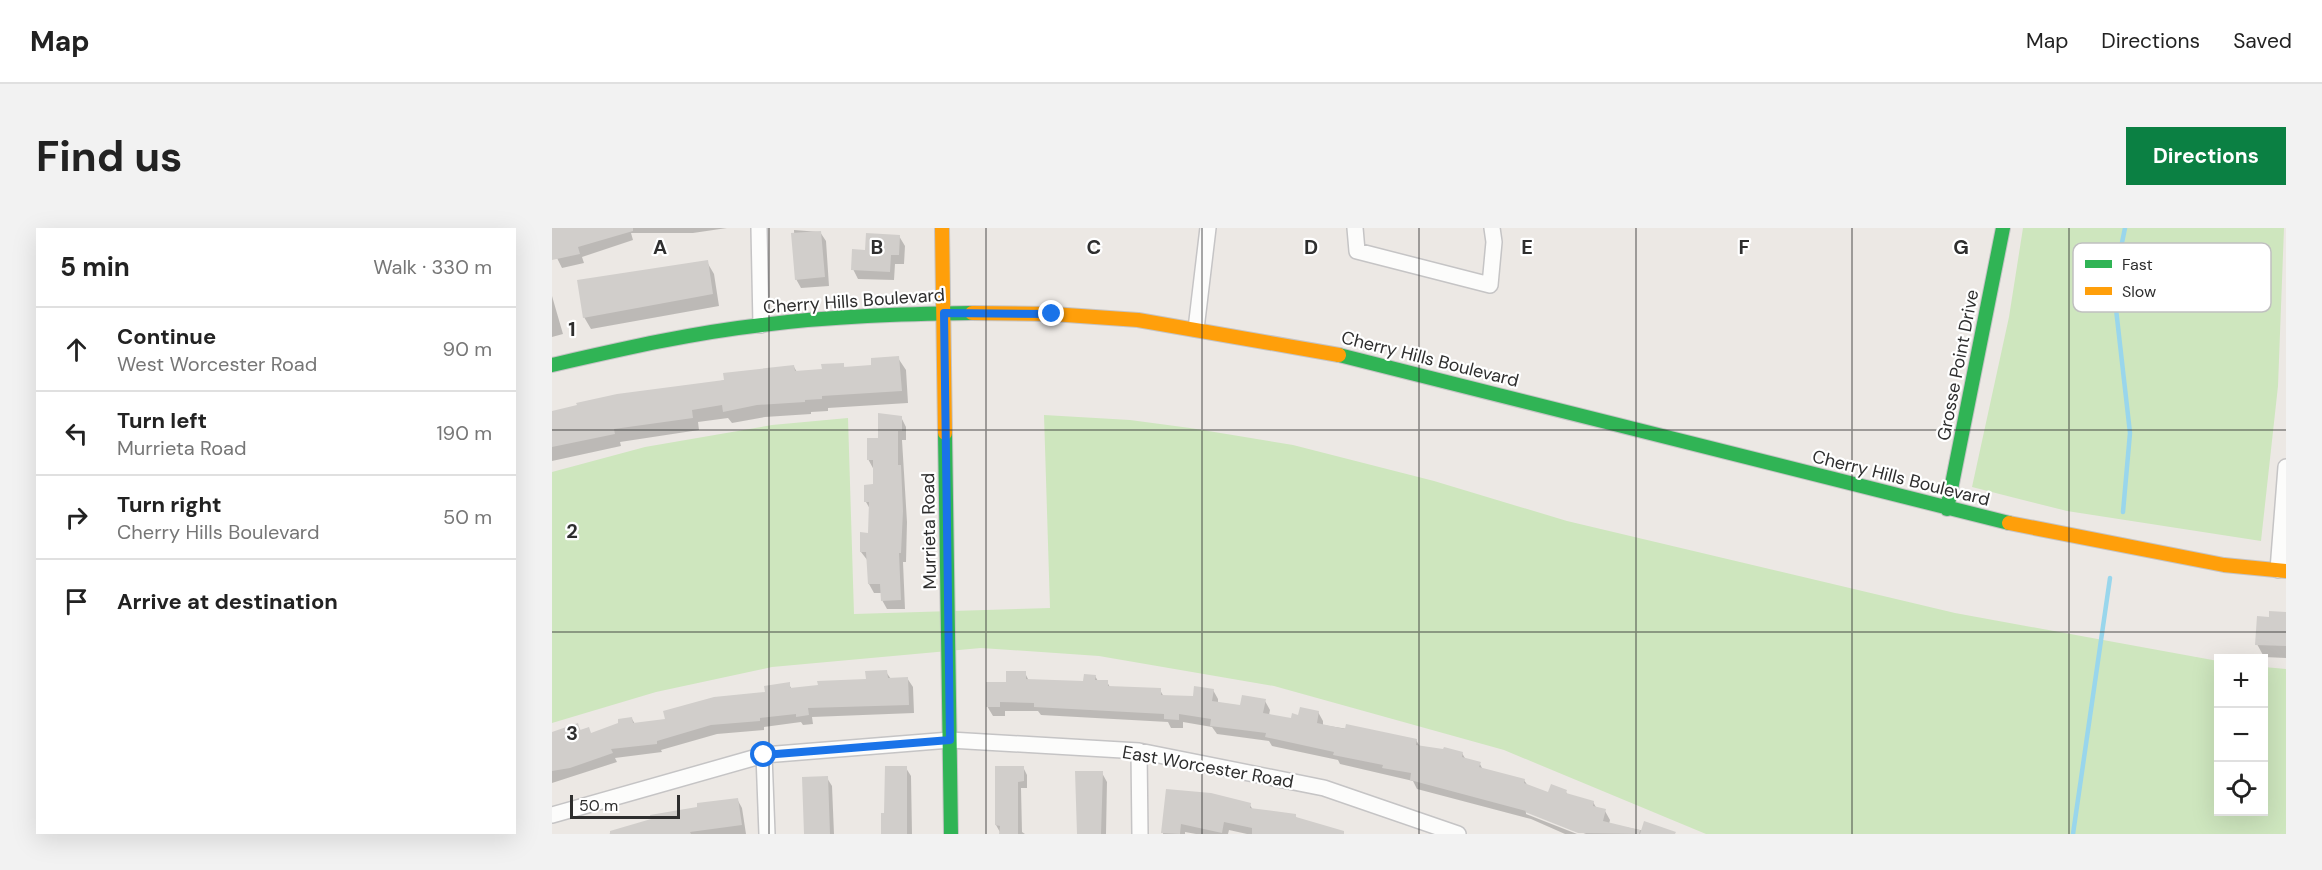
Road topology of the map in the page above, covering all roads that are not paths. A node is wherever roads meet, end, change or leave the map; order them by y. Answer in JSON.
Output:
{"nodes":[{"id":1,"x":759,"y":228,"type":"edge"},
{"id":2,"x":942,"y":228,"type":"edge"},
{"id":3,"x":1208,"y":228,"type":"edge"},
{"id":4,"x":1355,"y":228,"type":"edge"},
{"id":5,"x":1492,"y":228,"type":"edge"},
{"id":6,"x":2003,"y":228,"type":"edge"},
{"id":7,"x":944,"y":313,"type":"junction"},
{"id":8,"x":762,"y":325,"type":"junction"},
{"id":9,"x":1196,"y":329,"type":"junction"},
{"id":10,"x":552,"y":365,"type":"edge"},
{"id":11,"x":2286,"y":467,"type":"edge"},
{"id":12,"x":1947,"y":509,"type":"junction"},
{"id":13,"x":2282,"y":571,"type":"edge"},
{"id":14,"x":950,"y":740,"type":"junction"},
{"id":15,"x":1139,"y":751,"type":"junction"},
{"id":16,"x":764,"y":755,"type":"junction"},
{"id":17,"x":552,"y":815,"type":"edge"},
{"id":18,"x":767,"y":834,"type":"edge"},
{"id":19,"x":951,"y":834,"type":"edge"},
{"id":20,"x":1140,"y":834,"type":"edge"},
{"id":21,"x":1458,"y":834,"type":"edge"}],
"edges":[{"from":1,"to":8,"type":"street"},
{"from":2,"to":7,"type":"street","name":"Murrieta Road"},
{"from":3,"to":9,"type":"street"},
{"from":4,"to":5,"type":"street"},
{"from":6,"to":12,"type":"street","name":"Grosse Point Drive"},
{"from":7,"to":8,"type":"street","name":"Cherry Hills Boulevard"},
{"from":7,"to":9,"type":"street","name":"Cherry Hills Boulevard"},
{"from":7,"to":14,"type":"street","name":"Murrieta Road"},
{"from":8,"to":10,"type":"street","name":"Cherry Hills Boulevard"},
{"from":9,"to":12,"type":"street","name":"Cherry Hills Boulevard"},
{"from":11,"to":13,"type":"street"},
{"from":12,"to":13,"type":"street","name":"Cherry Hills Boulevard"},
{"from":14,"to":15,"type":"street","name":"East Worcester Road"},
{"from":14,"to":16,"type":"street","name":"East Worcester Road"},
{"from":14,"to":19,"type":"street","name":"Murrieta Road"},
{"from":15,"to":20,"type":"street"},
{"from":15,"to":21,"type":"street","name":"East Worcester Road"},
{"from":16,"to":17,"type":"street","name":"East Worcester Road"},
{"from":16,"to":18,"type":"street"}]}
